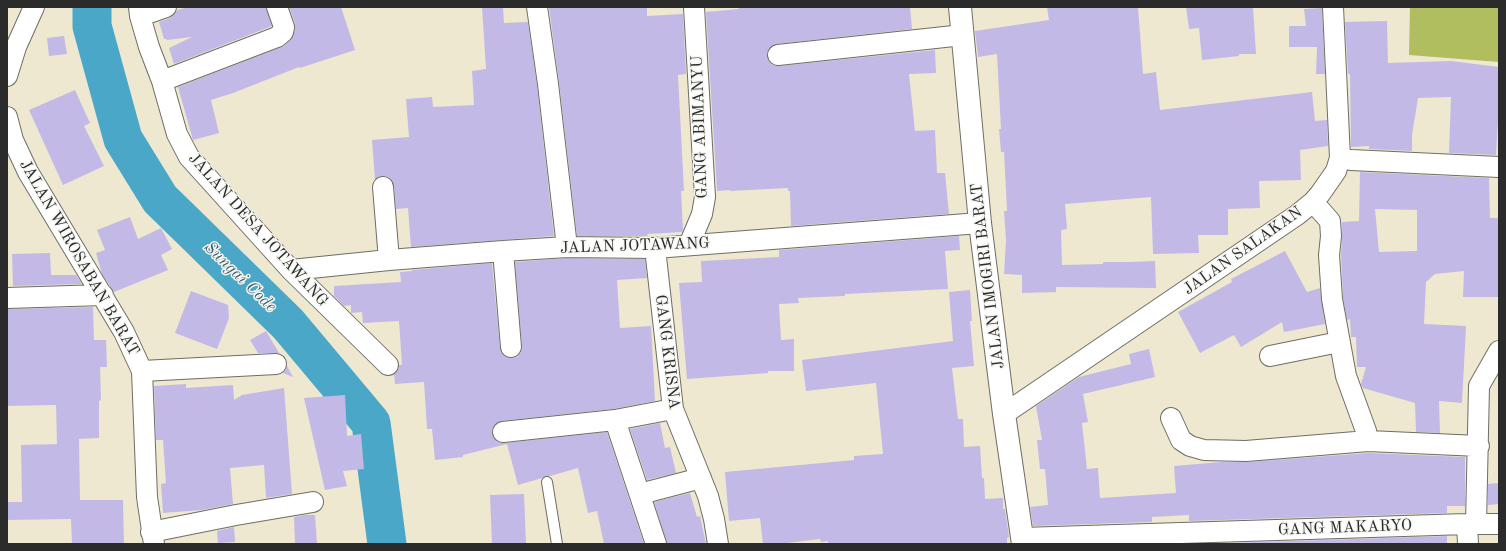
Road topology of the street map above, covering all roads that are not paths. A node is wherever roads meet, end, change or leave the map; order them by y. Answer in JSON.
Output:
{"nodes":[{"id":1,"x":34,"y":7,"type":"edge"},
{"id":2,"x":166,"y":7,"type":"edge"},
{"id":3,"x":278,"y":7,"type":"edge"},
{"id":4,"x":537,"y":7,"type":"edge"},
{"id":5,"x":694,"y":7,"type":"edge"},
{"id":6,"x":960,"y":7,"type":"edge"},
{"id":7,"x":1332,"y":7,"type":"edge"},
{"id":8,"x":139,"y":11,"type":"edge"},
{"id":9,"x":963,"y":35,"type":"junction"},
{"id":10,"x":12,"y":47,"type":"edge"},
{"id":11,"x":778,"y":55,"type":"dead end"},
{"id":12,"x":7,"y":76,"type":"edge"},
{"id":13,"x":162,"y":81,"type":"junction"},
{"id":14,"x":7,"y":117,"type":"edge"},
{"id":15,"x":1352,"y":160,"type":"junction"},
{"id":16,"x":1499,"y":167,"type":"edge"},
{"id":17,"x":384,"y":187,"type":"dead end"},
{"id":18,"x":1319,"y":208,"type":"junction"},
{"id":19,"x":980,"y":223,"type":"junction"},
{"id":20,"x":688,"y":245,"type":"junction"},
{"id":21,"x":567,"y":247,"type":"junction"},
{"id":22,"x":655,"y":248,"type":"junction"},
{"id":23,"x":504,"y":251,"type":"junction"},
{"id":24,"x":389,"y":260,"type":"junction"},
{"id":25,"x":291,"y":270,"type":"junction"},
{"id":26,"x":103,"y":295,"type":"junction"},
{"id":27,"x":7,"y":298,"type":"edge"},
{"id":28,"x":1339,"y":342,"type":"junction"},
{"id":29,"x":511,"y":347,"type":"dead end"},
{"id":30,"x":1499,"y":351,"type":"edge"},
{"id":31,"x":1270,"y":356,"type":"dead end"},
{"id":32,"x":276,"y":364,"type":"dead end"},
{"id":33,"x":388,"y":365,"type":"dead end"},
{"id":34,"x":142,"y":372,"type":"junction"},
{"id":35,"x":673,"y":409,"type":"junction"},
{"id":36,"x":1004,"y":414,"type":"junction"},
{"id":37,"x":1171,"y":418,"type":"dead end"},
{"id":38,"x":615,"y":420,"type":"junction"},
{"id":39,"x":503,"y":432,"type":"dead end"},
{"id":40,"x":1368,"y":441,"type":"junction"},
{"id":41,"x":1479,"y":446,"type":"junction"},
{"id":42,"x":701,"y":478,"type":"junction"},
{"id":43,"x":547,"y":482,"type":"dead end"},
{"id":44,"x":640,"y":494,"type":"junction"},
{"id":45,"x":313,"y":502,"type":"dead end"},
{"id":46,"x":1472,"y":524,"type":"junction"},
{"id":47,"x":1499,"y":524,"type":"edge"},
{"id":48,"x":153,"y":538,"type":"edge"},
{"id":49,"x":1023,"y":541,"type":"edge"},
{"id":50,"x":557,"y":544,"type":"edge"},
{"id":51,"x":656,"y":544,"type":"edge"},
{"id":52,"x":718,"y":544,"type":"edge"},
{"id":53,"x":1468,"y":544,"type":"edge"}],
"edges":[{"from":1,"to":10,"type":"street"},
{"from":2,"to":8,"type":"street"},
{"from":3,"to":13,"type":"street"},
{"from":4,"to":21,"type":"street"},
{"from":5,"to":20,"type":"street","name":"GANG ABIMANYU"},
{"from":6,"to":9,"type":"main road","name":"JALAN IMOGIRI BARAT"},
{"from":7,"to":15,"type":"street","name":"JALAN SALAKAN"},
{"from":8,"to":13,"type":"street","name":"JALAN DESA JOTAWANG"},
{"from":9,"to":11,"type":"street"},
{"from":9,"to":19,"type":"main road","name":"JALAN IMOGIRI BARAT"},
{"from":10,"to":12,"type":"street"},
{"from":13,"to":25,"type":"street","name":"JALAN DESA JOTAWANG"},
{"from":14,"to":26,"type":"street","name":"JALAN WIROSABAN BARAT"},
{"from":15,"to":16,"type":"street"},
{"from":15,"to":18,"type":"street","name":"JALAN SALAKAN"},
{"from":17,"to":24,"type":"street"},
{"from":18,"to":28,"type":"street"},
{"from":18,"to":36,"type":"street","name":"JALAN SALAKAN"},
{"from":19,"to":20,"type":"street","name":"JALAN JOTAWANG"},
{"from":19,"to":36,"type":"main road","name":"JALAN IMOGIRI BARAT"},
{"from":20,"to":22,"type":"street","name":"JALAN JOTAWANG"},
{"from":21,"to":22,"type":"street","name":"JALAN JOTAWANG"},
{"from":21,"to":23,"type":"street","name":"JALAN JOTAWANG"},
{"from":22,"to":35,"type":"street","name":"GANG KRISNA"},
{"from":23,"to":24,"type":"street","name":"JALAN JOTAWANG"},
{"from":23,"to":29,"type":"street"},
{"from":24,"to":25,"type":"street","name":"JALAN JOTAWANG"},
{"from":25,"to":33,"type":"street","name":"JALAN DESA JOTAWANG"},
{"from":26,"to":27,"type":"street"},
{"from":26,"to":34,"type":"street","name":"JALAN WIROSABAN BARAT"},
{"from":28,"to":31,"type":"street"},
{"from":28,"to":40,"type":"street"},
{"from":30,"to":41,"type":"street"},
{"from":32,"to":34,"type":"street"},
{"from":34,"to":48,"type":"street","name":"JALAN WIROSABAN BARAT"},
{"from":35,"to":38,"type":"street"},
{"from":35,"to":42,"type":"street","name":"GANG KRISNA"},
{"from":36,"to":49,"type":"main road","name":"JALAN IMOGIRI BARAT"},
{"from":37,"to":40,"type":"street"},
{"from":38,"to":39,"type":"street"},
{"from":38,"to":44,"type":"street"},
{"from":40,"to":41,"type":"street"},
{"from":41,"to":46,"type":"street"},
{"from":42,"to":44,"type":"street"},
{"from":42,"to":52,"type":"street","name":"GANG KRISNA"},
{"from":43,"to":50,"type":"lane"},
{"from":44,"to":51,"type":"street"},
{"from":45,"to":48,"type":"street"},
{"from":46,"to":47,"type":"street","name":"GANG MAKARYO"},
{"from":46,"to":49,"type":"street","name":"GANG MAKARYO"},
{"from":46,"to":53,"type":"street"}]}
